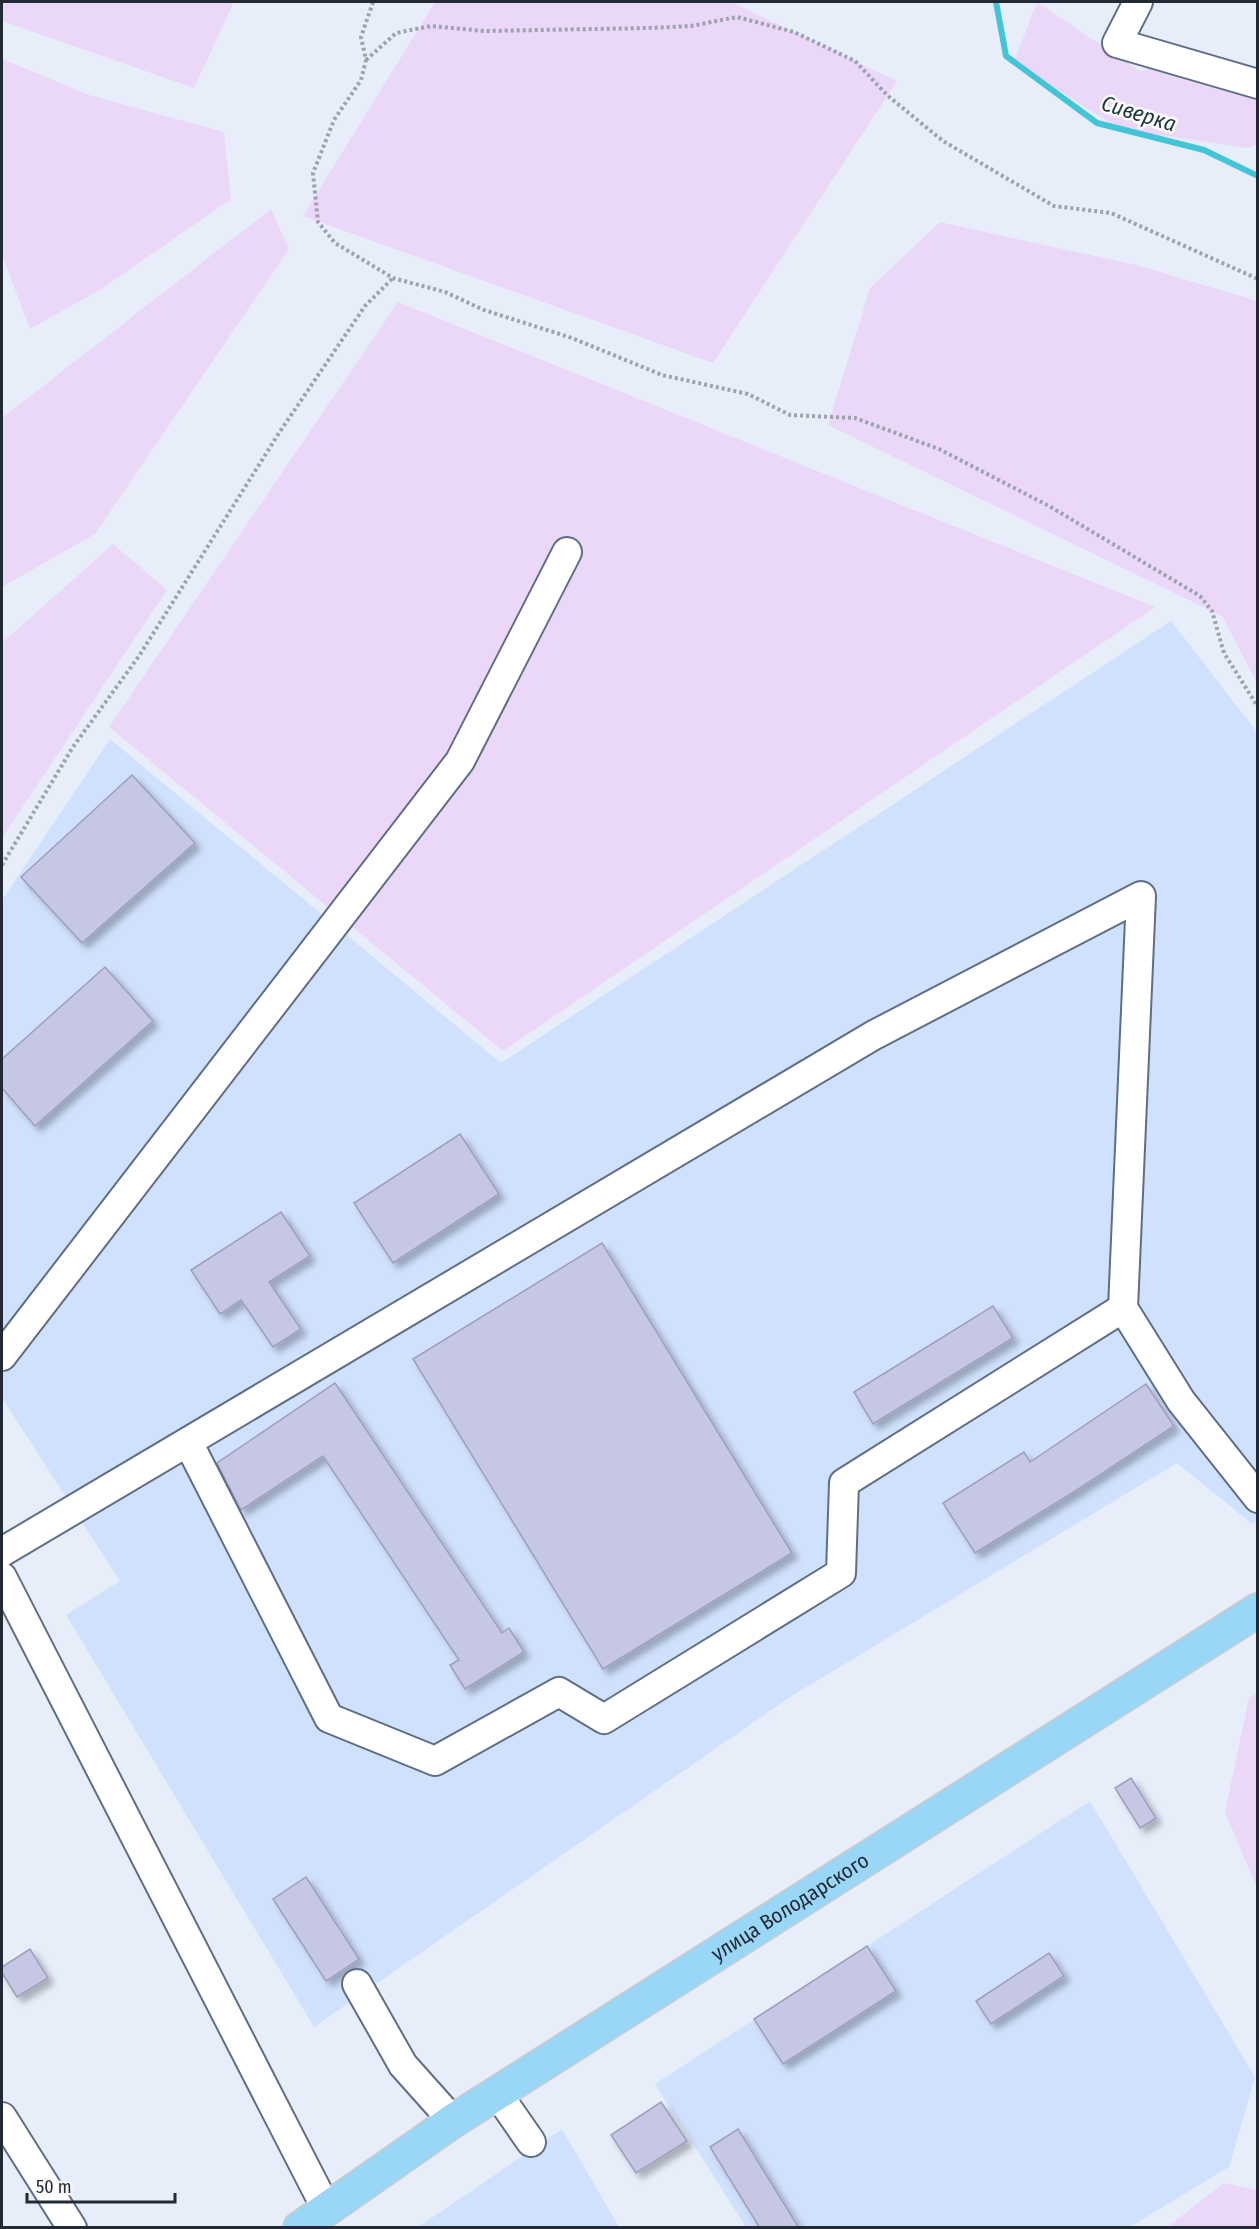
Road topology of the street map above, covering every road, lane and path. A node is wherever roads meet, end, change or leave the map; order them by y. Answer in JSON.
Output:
{"nodes":[{"id":1,"x":373,"y":2,"type":"edge"},
{"id":2,"x":1138,"y":2,"type":"edge"},
{"id":3,"x":366,"y":60,"type":"junction"},
{"id":4,"x":1257,"y":84,"type":"edge"},
{"id":5,"x":393,"y":278,"type":"junction"},
{"id":6,"x":1257,"y":279,"type":"edge"},
{"id":7,"x":567,"y":552,"type":"dead end"},
{"id":8,"x":1257,"y":707,"type":"edge"},
{"id":9,"x":2,"y":865,"type":"edge"},
{"id":10,"x":1124,"y":1308,"type":"junction"},
{"id":11,"x":2,"y":1356,"type":"edge"},
{"id":12,"x":188,"y":1442,"type":"junction"},
{"id":13,"x":1257,"y":1498,"type":"edge"},
{"id":14,"x":2,"y":1552,"type":"edge"},
{"id":15,"x":2,"y":1577,"type":"edge"},
{"id":16,"x":1257,"y":1610,"type":"edge"},
{"id":17,"x":357,"y":1984,"type":"dead end"},
{"id":18,"x":497,"y":2093,"type":"junction"},
{"id":19,"x":2,"y":2117,"type":"edge"},
{"id":20,"x":453,"y":2121,"type":"junction"},
{"id":21,"x":531,"y":2142,"type":"dead end"},
{"id":22,"x":327,"y":2210,"type":"junction"},
{"id":23,"x":72,"y":2228,"type":"edge"},
{"id":24,"x":300,"y":2228,"type":"edge"}],
"edges":[{"from":1,"to":3,"type":"path"},
{"from":2,"to":4,"type":"street"},
{"from":3,"to":5,"type":"path"},
{"from":3,"to":6,"type":"path"},
{"from":5,"to":8,"type":"path"},
{"from":5,"to":9,"type":"path"},
{"from":7,"to":11,"type":"street"},
{"from":10,"to":12,"type":"street"},
{"from":10,"to":12,"type":"street"},
{"from":10,"to":13,"type":"street"},
{"from":12,"to":14,"type":"street"},
{"from":15,"to":22,"type":"street"},
{"from":16,"to":18,"type":"main road","name":"улица Володарского"},
{"from":17,"to":20,"type":"street"},
{"from":18,"to":20,"type":"main road","name":"улица Володарского"},
{"from":18,"to":21,"type":"street"},
{"from":19,"to":23,"type":"street"},
{"from":20,"to":22,"type":"main road","name":"улица Володарского"},
{"from":22,"to":24,"type":"main road","name":"улица Володарского"}]}
